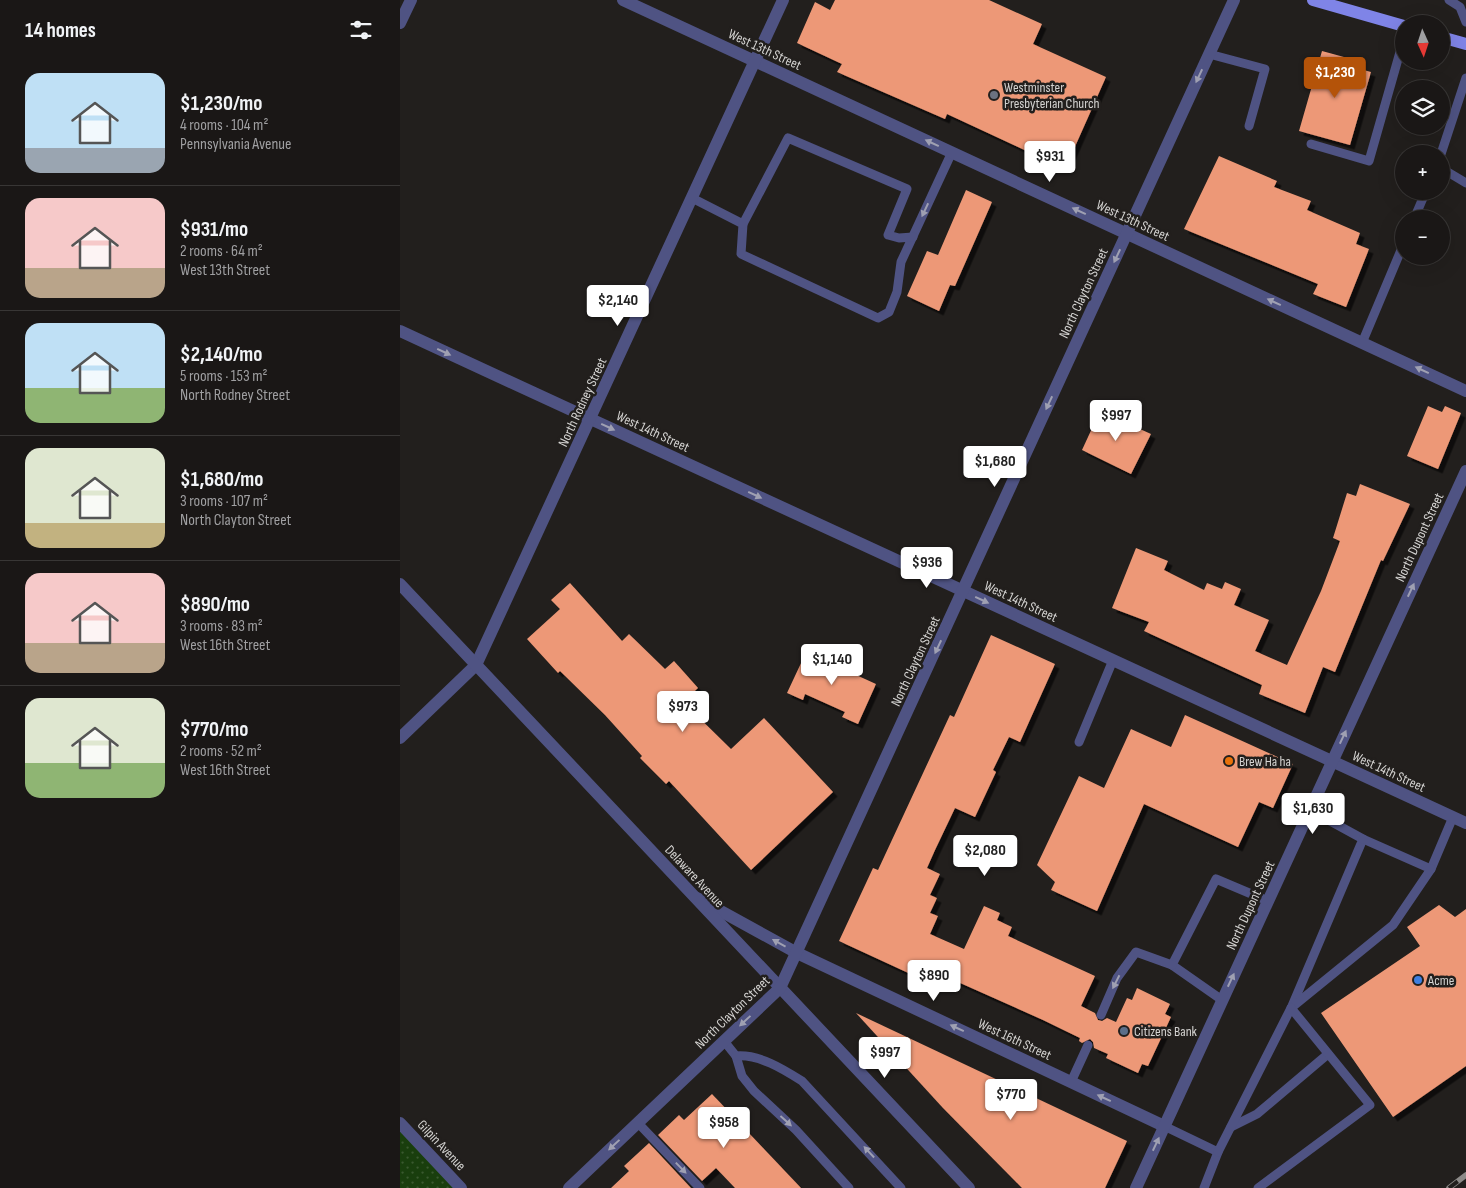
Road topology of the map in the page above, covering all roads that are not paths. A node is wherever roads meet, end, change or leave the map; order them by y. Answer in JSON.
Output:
{"nodes":[{"id":1,"x":411,"y":0,"type":"edge"},
{"id":2,"x":623,"y":0,"type":"edge"},
{"id":3,"x":783,"y":0,"type":"edge"},
{"id":4,"x":1234,"y":0,"type":"edge"},
{"id":5,"x":1314,"y":0,"type":"edge"},
{"id":6,"x":1449,"y":0,"type":"edge"},
{"id":7,"x":1466,"y":22,"type":"edge"},
{"id":8,"x":400,"y":23,"type":"edge"},
{"id":9,"x":1395,"y":23,"type":"edge"},
{"id":10,"x":1450,"y":39,"type":"edge"},
{"id":11,"x":1466,"y":44,"type":"edge"},
{"id":12,"x":1209,"y":54,"type":"junction"},
{"id":13,"x":755,"y":61,"type":"junction"},
{"id":14,"x":1395,"y":70,"type":"edge"},
{"id":15,"x":1466,"y":78,"type":"edge"},
{"id":16,"x":1249,"y":126,"type":"dead end"},
{"id":17,"x":1311,"y":144,"type":"dead end"},
{"id":18,"x":1444,"y":145,"type":"edge"},
{"id":19,"x":952,"y":152,"type":"junction"},
{"id":20,"x":1450,"y":173,"type":"edge"},
{"id":21,"x":1466,"y":183,"type":"edge"},
{"id":22,"x":692,"y":198,"type":"junction"},
{"id":23,"x":744,"y":224,"type":"junction"},
{"id":24,"x":1127,"y":234,"type":"junction"},
{"id":25,"x":913,"y":237,"type":"junction"},
{"id":26,"x":1395,"y":264,"type":"edge"},
{"id":27,"x":400,"y":331,"type":"edge"},
{"id":28,"x":1362,"y":343,"type":"junction"},
{"id":29,"x":1466,"y":391,"type":"edge"},
{"id":30,"x":591,"y":419,"type":"junction"},
{"id":31,"x":1466,"y":471,"type":"edge"},
{"id":32,"x":400,"y":584,"type":"edge"},
{"id":33,"x":963,"y":591,"type":"junction"},
{"id":34,"x":1113,"y":660,"type":"junction"},
{"id":35,"x":476,"y":665,"type":"junction"},
{"id":36,"x":400,"y":738,"type":"edge"},
{"id":37,"x":1079,"y":742,"type":"dead end"},
{"id":38,"x":1332,"y":761,"type":"junction"},
{"id":39,"x":1310,"y":810,"type":"junction"},
{"id":40,"x":1454,"y":817,"type":"junction"},
{"id":41,"x":1466,"y":823,"type":"edge"},
{"id":42,"x":1363,"y":839,"type":"junction"},
{"id":43,"x":1431,"y":869,"type":"junction"},
{"id":44,"x":694,"y":896,"type":"junction"},
{"id":45,"x":1268,"y":900,"type":"junction"},
{"id":46,"x":797,"y":953,"type":"junction"},
{"id":47,"x":1172,"y":965,"type":"junction"},
{"id":48,"x":780,"y":988,"type":"junction"},
{"id":49,"x":1222,"y":1000,"type":"junction"},
{"id":50,"x":1291,"y":1008,"type":"junction"},
{"id":51,"x":1101,"y":1015,"type":"dead end"},
{"id":52,"x":724,"y":1041,"type":"junction"},
{"id":53,"x":1088,"y":1045,"type":"dead end"},
{"id":54,"x":1328,"y":1054,"type":"junction"},
{"id":55,"x":736,"y":1056,"type":"junction"},
{"id":56,"x":1071,"y":1082,"type":"junction"},
{"id":57,"x":400,"y":1123,"type":"edge"},
{"id":58,"x":638,"y":1123,"type":"junction"},
{"id":59,"x":1164,"y":1126,"type":"junction"},
{"id":60,"x":1230,"y":1127,"type":"junction"},
{"id":61,"x":1218,"y":1152,"type":"junction"},
{"id":62,"x":461,"y":1188,"type":"edge"},
{"id":63,"x":569,"y":1188,"type":"edge"},
{"id":64,"x":700,"y":1188,"type":"edge"},
{"id":65,"x":849,"y":1188,"type":"edge"},
{"id":66,"x":901,"y":1188,"type":"edge"},
{"id":67,"x":969,"y":1188,"type":"edge"},
{"id":68,"x":1136,"y":1188,"type":"edge"},
{"id":69,"x":1204,"y":1188,"type":"edge"},
{"id":70,"x":1258,"y":1188,"type":"edge"}],
"edges":[{"from":1,"to":8,"type":"street"},
{"from":2,"to":13,"type":"street","name":"West 13th Street"},
{"from":3,"to":13,"type":"street","name":"North Rodney Street"},
{"from":4,"to":12,"type":"street","name":"North Clayton Street"},
{"from":5,"to":9,"type":"main road"},
{"from":6,"to":7,"type":"lane"},
{"from":10,"to":11,"type":"main road"},
{"from":12,"to":16,"type":"lane"},
{"from":12,"to":24,"type":"street","name":"North Clayton Street","one_way":true},
{"from":19,"to":13,"type":"street","name":"West 13th Street","one_way":true},
{"from":13,"to":22,"type":"street","name":"North Rodney Street"},
{"from":14,"to":17,"type":"lane"},
{"from":15,"to":18,"type":"lane"},
{"from":24,"to":19,"type":"street","name":"West 13th Street","one_way":true},
{"from":19,"to":25,"type":"lane","one_way":true},
{"from":20,"to":21,"type":"lane"},
{"from":22,"to":23,"type":"lane"},
{"from":22,"to":30,"type":"street","name":"North Rodney Street"},
{"from":23,"to":25,"type":"lane"},
{"from":23,"to":25,"type":"lane"},
{"from":28,"to":24,"type":"street","name":"West 13th Street","one_way":true},
{"from":24,"to":33,"type":"street","name":"North Clayton Street","one_way":true},
{"from":26,"to":28,"type":"lane"},
{"from":27,"to":30,"type":"street","name":"West 14th Street","one_way":true},
{"from":29,"to":28,"type":"street","name":"West 13th Street","one_way":true},
{"from":30,"to":33,"type":"street","name":"West 14th Street","one_way":true},
{"from":30,"to":35,"type":"street","name":"North Rodney Street"},
{"from":38,"to":31,"type":"street","name":"North Dupont Street","one_way":true},
{"from":32,"to":35,"type":"street","name":"Delaware Avenue"},
{"from":33,"to":34,"type":"street","name":"West 14th Street","one_way":true},
{"from":33,"to":46,"type":"street","name":"North Clayton Street","one_way":true},
{"from":34,"to":37,"type":"lane"},
{"from":34,"to":38,"type":"street","name":"West 14th Street"},
{"from":35,"to":36,"type":"street","name":"North Rodney Street"},
{"from":35,"to":44,"type":"street","name":"Delaware Avenue"},
{"from":38,"to":39,"type":"street","name":"North Dupont Street"},
{"from":38,"to":40,"type":"street","name":"West 14th Street"},
{"from":39,"to":42,"type":"lane"},
{"from":39,"to":45,"type":"street","name":"North Dupont Street"},
{"from":40,"to":41,"type":"street","name":"West 14th Street"},
{"from":40,"to":43,"type":"lane"},
{"from":42,"to":43,"type":"lane"},
{"from":42,"to":50,"type":"lane"},
{"from":43,"to":50,"type":"lane"},
{"from":46,"to":44,"type":"street","name":"West 16th Street","one_way":true},
{"from":44,"to":48,"type":"street","name":"Delaware Avenue"},
{"from":45,"to":47,"type":"lane"},
{"from":49,"to":45,"type":"street","name":"North Dupont Street","one_way":true},
{"from":46,"to":48,"type":"street","name":"North Clayton Street"},
{"from":56,"to":46,"type":"street","name":"West 16th Street","one_way":true},
{"from":47,"to":49,"type":"lane"},
{"from":47,"to":51,"type":"lane","one_way":true},
{"from":48,"to":52,"type":"street","name":"North Clayton Street","one_way":true},
{"from":48,"to":67,"type":"street","name":"Delaware Avenue"},
{"from":49,"to":59,"type":"street","name":"North Dupont Street"},
{"from":50,"to":54,"type":"lane"},
{"from":50,"to":60,"type":"lane"},
{"from":52,"to":55,"type":"lane"},
{"from":52,"to":58,"type":"street","name":"North Clayton Street"},
{"from":53,"to":56,"type":"lane"},
{"from":54,"to":60,"type":"lane"},
{"from":54,"to":70,"type":"lane"},
{"from":55,"to":65,"type":"lane","one_way":true},
{"from":66,"to":55,"type":"lane","one_way":true},
{"from":59,"to":56,"type":"street","name":"West 16th Street","one_way":true},
{"from":57,"to":62,"type":"street","name":"Gilpin Avenue"},
{"from":58,"to":63,"type":"street","name":"North Clayton Street","one_way":true},
{"from":58,"to":64,"type":"lane","one_way":true},
{"from":59,"to":61,"type":"lane"},
{"from":68,"to":59,"type":"street","name":"North Dupont Street","one_way":true},
{"from":60,"to":61,"type":"lane"},
{"from":61,"to":69,"type":"lane"}]}
